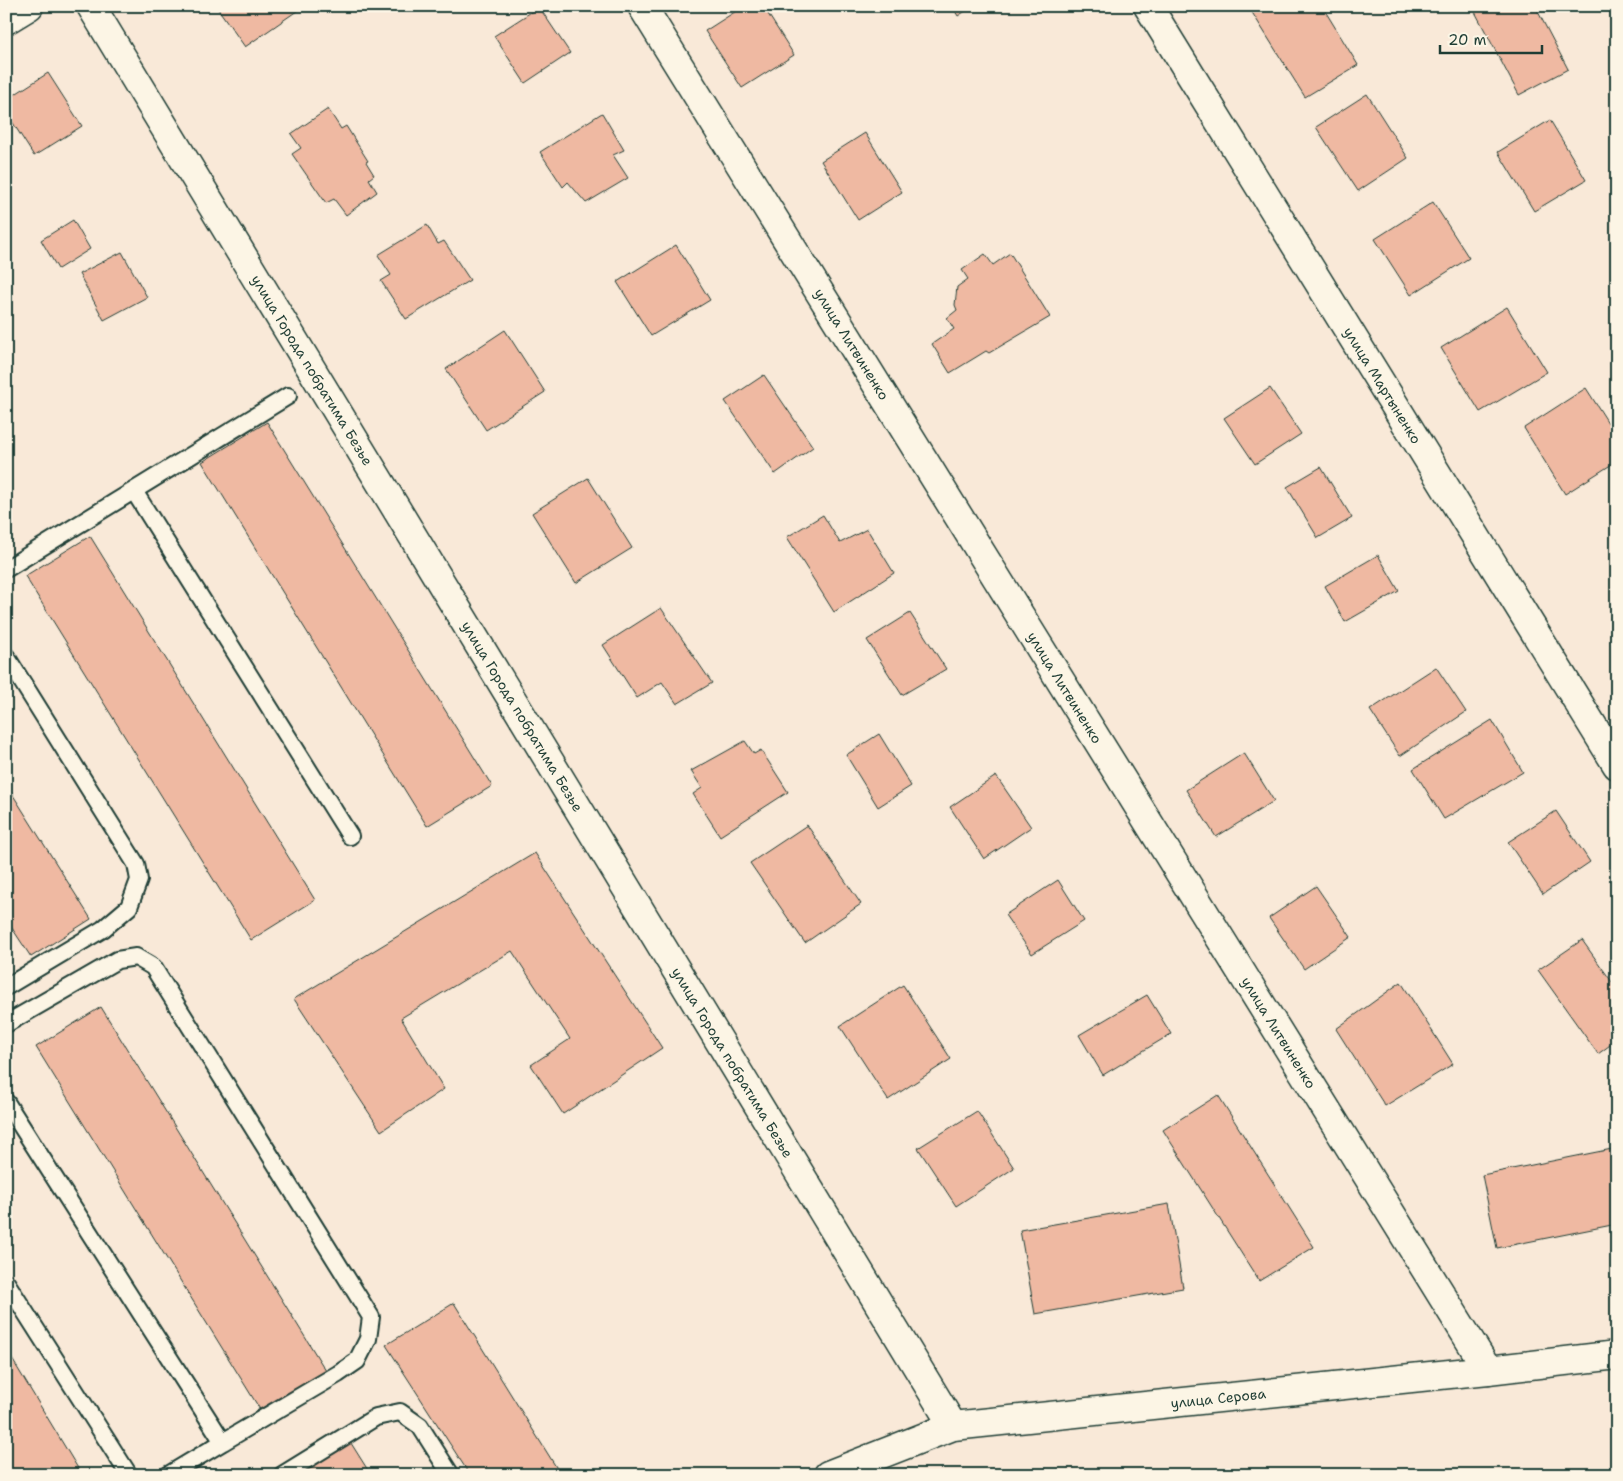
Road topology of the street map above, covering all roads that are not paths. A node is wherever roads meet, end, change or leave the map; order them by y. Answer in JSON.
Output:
{"nodes":[{"id":1,"x":29,"y":6,"type":"edge"},
{"id":2,"x":91,"y":6,"type":"edge"},
{"id":3,"x":642,"y":6,"type":"edge"},
{"id":4,"x":1148,"y":6,"type":"edge"},
{"id":5,"x":6,"y":20,"type":"edge"},
{"id":6,"x":288,"y":396,"type":"dead end"},
{"id":7,"x":134,"y":491,"type":"junction"},
{"id":8,"x":6,"y":569,"type":"edge"},
{"id":9,"x":6,"y":656,"type":"edge"},
{"id":10,"x":1617,"y":765,"type":"edge"},
{"id":11,"x":350,"y":836,"type":"dead end"},
{"id":12,"x":6,"y":987,"type":"edge"},
{"id":13,"x":6,"y":1024,"type":"edge"},
{"id":14,"x":6,"y":1102,"type":"edge"},
{"id":15,"x":6,"y":1282,"type":"edge"},
{"id":16,"x":1617,"y":1355,"type":"edge"},
{"id":17,"x":1488,"y":1370,"type":"junction"},
{"id":18,"x":953,"y":1426,"type":"junction"},
{"id":19,"x":223,"y":1442,"type":"junction"},
{"id":20,"x":130,"y":1475,"type":"edge"},
{"id":21,"x":168,"y":1475,"type":"edge"},
{"id":22,"x":282,"y":1475,"type":"edge"},
{"id":23,"x":451,"y":1475,"type":"edge"},
{"id":24,"x":828,"y":1475,"type":"edge"}],
"edges":[{"from":1,"to":5,"type":"street"},
{"from":2,"to":18,"type":"street","name":"улица Города побратима Безье"},
{"from":3,"to":17,"type":"street","name":"улица Литвиненко"},
{"from":4,"to":10,"type":"street","name":"улица Мартыненко"},
{"from":6,"to":7,"type":"lane"},
{"from":7,"to":8,"type":"lane"},
{"from":7,"to":11,"type":"lane"},
{"from":9,"to":12,"type":"lane"},
{"from":13,"to":19,"type":"lane"},
{"from":14,"to":19,"type":"lane"},
{"from":15,"to":20,"type":"lane"},
{"from":16,"to":17,"type":"street","name":"улица Серова"},
{"from":17,"to":18,"type":"street","name":"улица Серова"},
{"from":18,"to":24,"type":"street","name":"улица Серова"},
{"from":19,"to":21,"type":"lane"},
{"from":22,"to":23,"type":"lane"}]}
